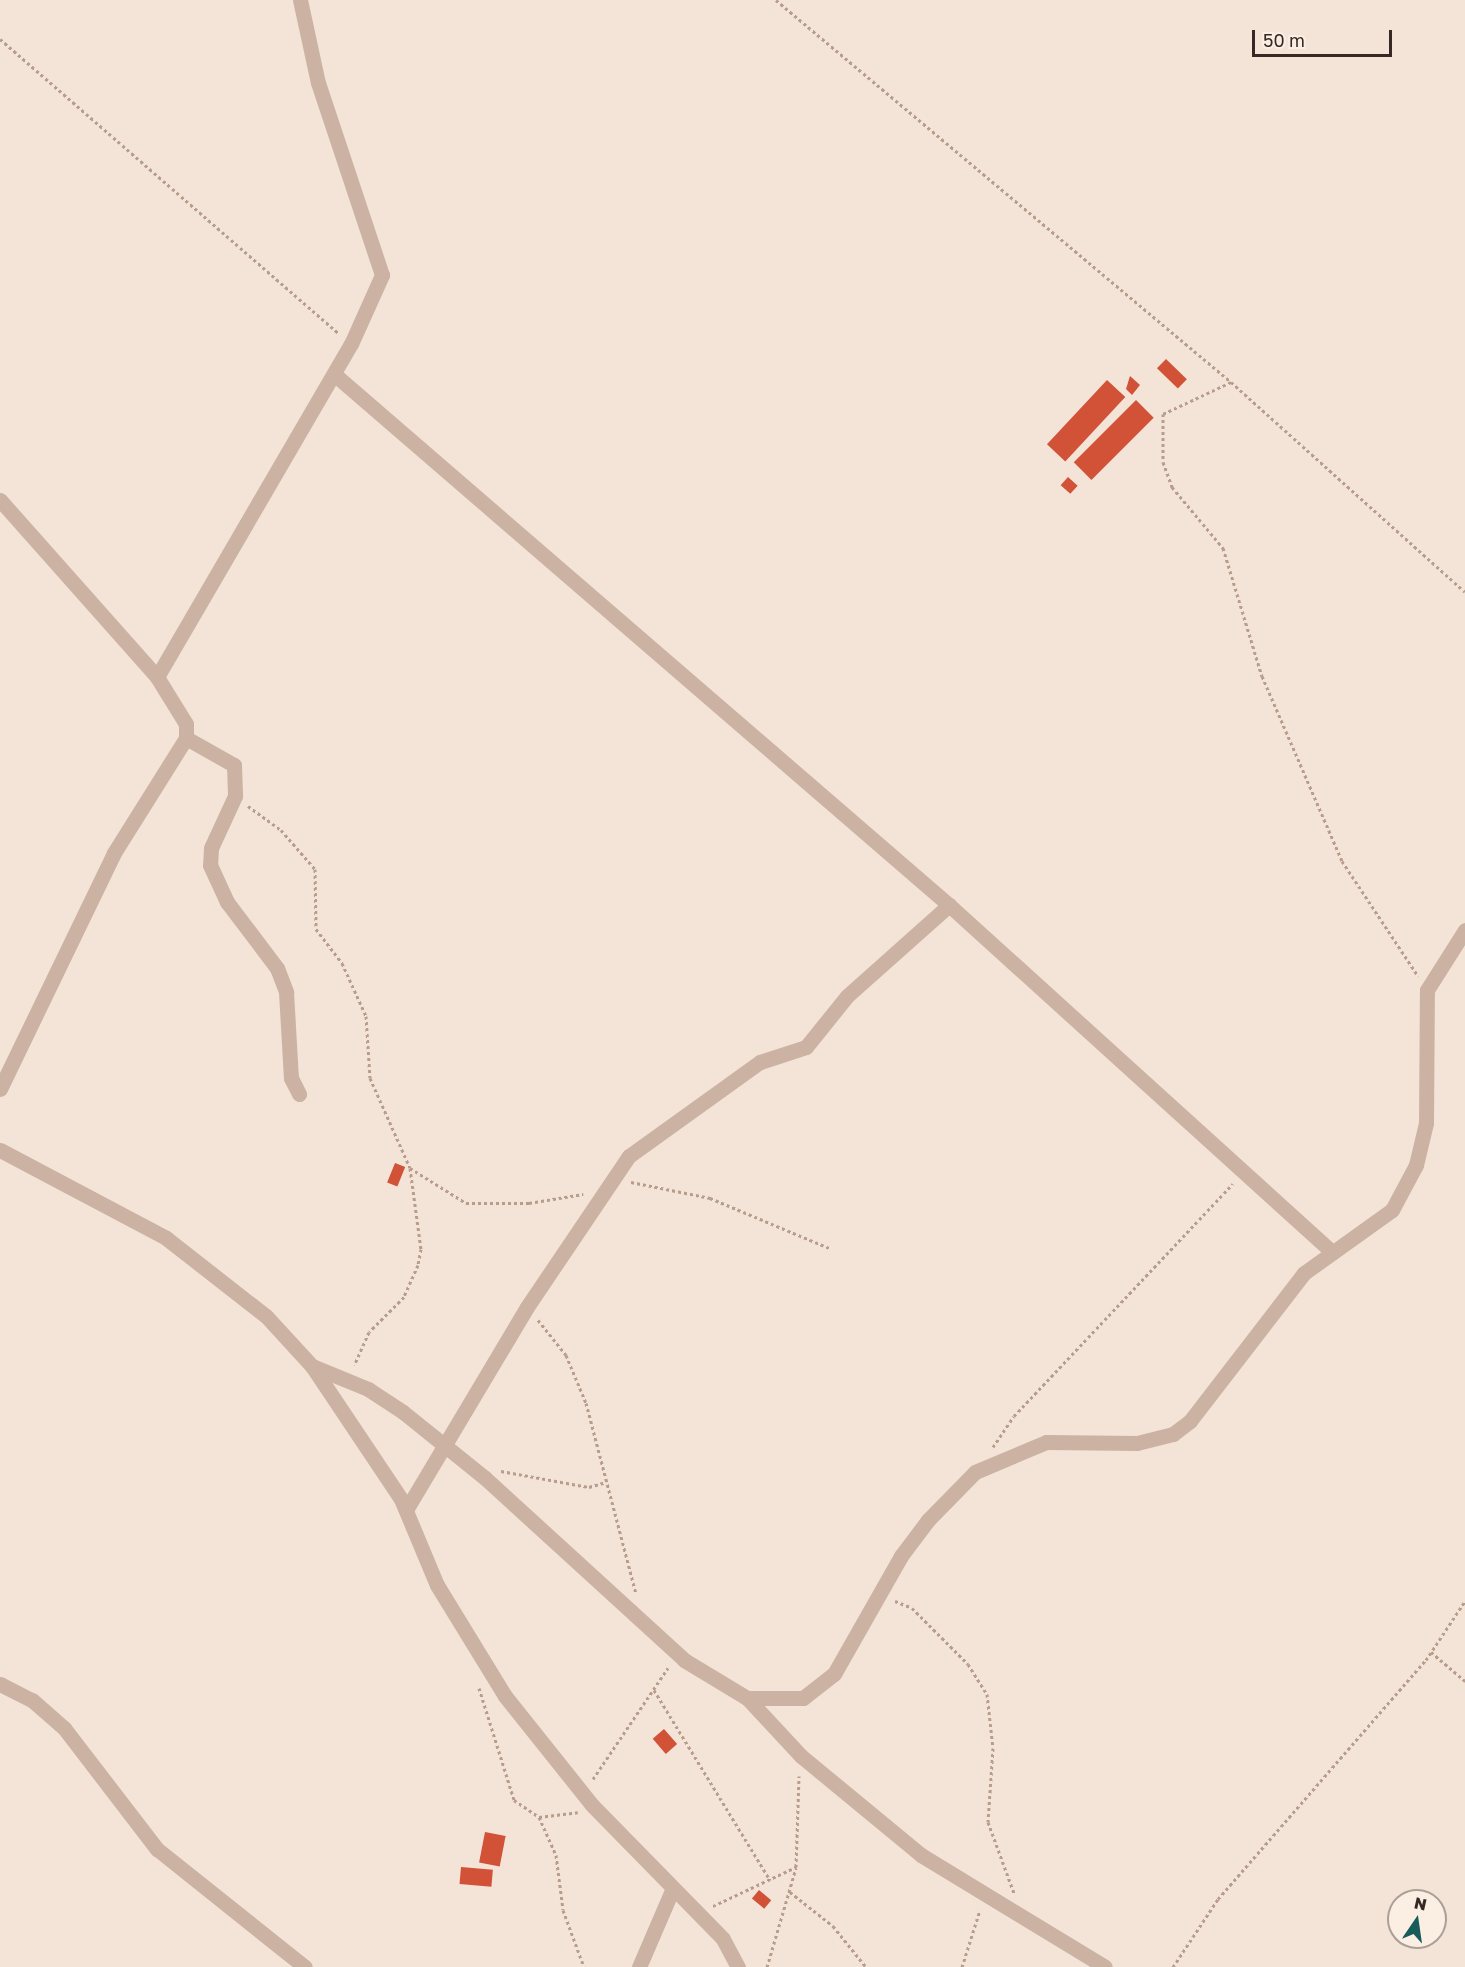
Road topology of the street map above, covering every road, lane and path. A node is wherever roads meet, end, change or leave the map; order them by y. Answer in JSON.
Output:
{"nodes":[{"id":1,"x":300,"y":0,"type":"edge"},
{"id":2,"x":776,"y":0,"type":"edge"},
{"id":3,"x":0,"y":39,"type":"edge"},
{"id":4,"x":351,"y":345,"type":"junction"},
{"id":5,"x":334,"y":374,"type":"junction"},
{"id":6,"x":1231,"y":382,"type":"junction"},
{"id":7,"x":0,"y":500,"type":"edge"},
{"id":8,"x":1465,"y":592,"type":"edge"},
{"id":9,"x":157,"y":677,"type":"junction"},
{"id":10,"x":186,"y":738,"type":"junction"},
{"id":11,"x":235,"y":796,"type":"junction"},
{"id":12,"x":949,"y":905,"type":"junction"},
{"id":13,"x":1465,"y":930,"type":"edge"},
{"id":14,"x":1427,"y":990,"type":"junction"},
{"id":15,"x":0,"y":1089,"type":"edge"},
{"id":16,"x":299,"y":1094,"type":"dead end"},
{"id":17,"x":0,"y":1150,"type":"edge"},
{"id":18,"x":411,"y":1168,"type":"junction"},
{"id":19,"x":1244,"y":1171,"type":"junction"},
{"id":20,"x":605,"y":1186,"type":"junction"},
{"id":21,"x":829,"y":1248,"type":"dead end"},
{"id":22,"x":1331,"y":1251,"type":"junction"},
{"id":23,"x":527,"y":1307,"type":"junction"},
{"id":24,"x":312,"y":1366,"type":"junction"},
{"id":25,"x":350,"y":1381,"type":"junction"},
{"id":26,"x":446,"y":1446,"type":"junction"},
{"id":27,"x":478,"y":1472,"type":"junction"},
{"id":28,"x":975,"y":1472,"type":"junction"},
{"id":29,"x":606,"y":1482,"type":"junction"},
{"id":30,"x":406,"y":1510,"type":"junction"},
{"id":31,"x":882,"y":1596,"type":"junction"},
{"id":32,"x":638,"y":1600,"type":"dead end"},
{"id":33,"x":1465,"y":1601,"type":"edge"},
{"id":34,"x":1431,"y":1652,"type":"junction"},
{"id":35,"x":677,"y":1654,"type":"junction"},
{"id":36,"x":1465,"y":1681,"type":"edge"},
{"id":37,"x":478,"y":1682,"type":"dead end"},
{"id":38,"x":0,"y":1684,"type":"edge"},
{"id":39,"x":654,"y":1690,"type":"junction"},
{"id":40,"x":747,"y":1698,"type":"junction"},
{"id":41,"x":801,"y":1756,"type":"junction"},
{"id":42,"x":587,"y":1799,"type":"junction"},
{"id":43,"x":539,"y":1817,"type":"junction"},
{"id":44,"x":796,"y":1867,"type":"junction"},
{"id":45,"x":770,"y":1880,"type":"junction"},
{"id":46,"x":673,"y":1888,"type":"junction"},
{"id":47,"x":790,"y":1892,"type":"junction"},
{"id":48,"x":985,"y":1897,"type":"junction"},
{"id":49,"x":698,"y":1914,"type":"junction"},
{"id":50,"x":1027,"y":1923,"type":"junction"},
{"id":51,"x":305,"y":1967,"type":"edge"},
{"id":52,"x":584,"y":1967,"type":"edge"},
{"id":53,"x":639,"y":1967,"type":"edge"},
{"id":54,"x":738,"y":1967,"type":"edge"},
{"id":55,"x":767,"y":1967,"type":"edge"},
{"id":56,"x":866,"y":1967,"type":"edge"},
{"id":57,"x":962,"y":1967,"type":"edge"},
{"id":58,"x":1105,"y":1967,"type":"edge"},
{"id":59,"x":1173,"y":1967,"type":"edge"}],
"edges":[{"from":1,"to":4,"type":"street"},
{"from":2,"to":6,"type":"path"},
{"from":3,"to":4,"type":"path"},
{"from":4,"to":5,"type":"street"},
{"from":5,"to":9,"type":"street"},
{"from":5,"to":12,"type":"street"},
{"from":6,"to":8,"type":"path"},
{"from":6,"to":14,"type":"path"},
{"from":7,"to":9,"type":"street"},
{"from":9,"to":10,"type":"street"},
{"from":10,"to":11,"type":"street"},
{"from":10,"to":15,"type":"street"},
{"from":11,"to":16,"type":"street"},
{"from":11,"to":18,"type":"path"},
{"from":12,"to":19,"type":"street"},
{"from":12,"to":20,"type":"street"},
{"from":13,"to":14,"type":"street"},
{"from":14,"to":22,"type":"street"},
{"from":17,"to":24,"type":"street"},
{"from":18,"to":20,"type":"path"},
{"from":18,"to":25,"type":"path"},
{"from":19,"to":22,"type":"street"},
{"from":19,"to":28,"type":"path"},
{"from":20,"to":21,"type":"path"},
{"from":20,"to":23,"type":"street"},
{"from":22,"to":28,"type":"street"},
{"from":23,"to":26,"type":"street"},
{"from":23,"to":29,"type":"path"},
{"from":24,"to":25,"type":"street"},
{"from":24,"to":30,"type":"street"},
{"from":25,"to":26,"type":"street"},
{"from":26,"to":27,"type":"street"},
{"from":26,"to":30,"type":"street"},
{"from":27,"to":29,"type":"path"},
{"from":27,"to":35,"type":"street"},
{"from":28,"to":31,"type":"street"},
{"from":29,"to":32,"type":"path"},
{"from":30,"to":42,"type":"street"},
{"from":31,"to":40,"type":"street"},
{"from":31,"to":50,"type":"path"},
{"from":33,"to":34,"type":"path"},
{"from":34,"to":36,"type":"path"},
{"from":34,"to":59,"type":"path"},
{"from":35,"to":39,"type":"path"},
{"from":35,"to":40,"type":"street"},
{"from":37,"to":43,"type":"path"},
{"from":38,"to":51,"type":"street"},
{"from":39,"to":42,"type":"path"},
{"from":39,"to":45,"type":"path"},
{"from":40,"to":41,"type":"street"},
{"from":41,"to":44,"type":"path"},
{"from":41,"to":48,"type":"street"},
{"from":42,"to":43,"type":"path"},
{"from":42,"to":46,"type":"street"},
{"from":43,"to":52,"type":"path"},
{"from":44,"to":45,"type":"path"},
{"from":44,"to":47,"type":"path"},
{"from":45,"to":49,"type":"path"},
{"from":46,"to":49,"type":"street"},
{"from":46,"to":53,"type":"street"},
{"from":47,"to":55,"type":"path"},
{"from":47,"to":56,"type":"path"},
{"from":48,"to":50,"type":"street"},
{"from":48,"to":57,"type":"path"},
{"from":49,"to":54,"type":"street"},
{"from":50,"to":58,"type":"street"}]}
